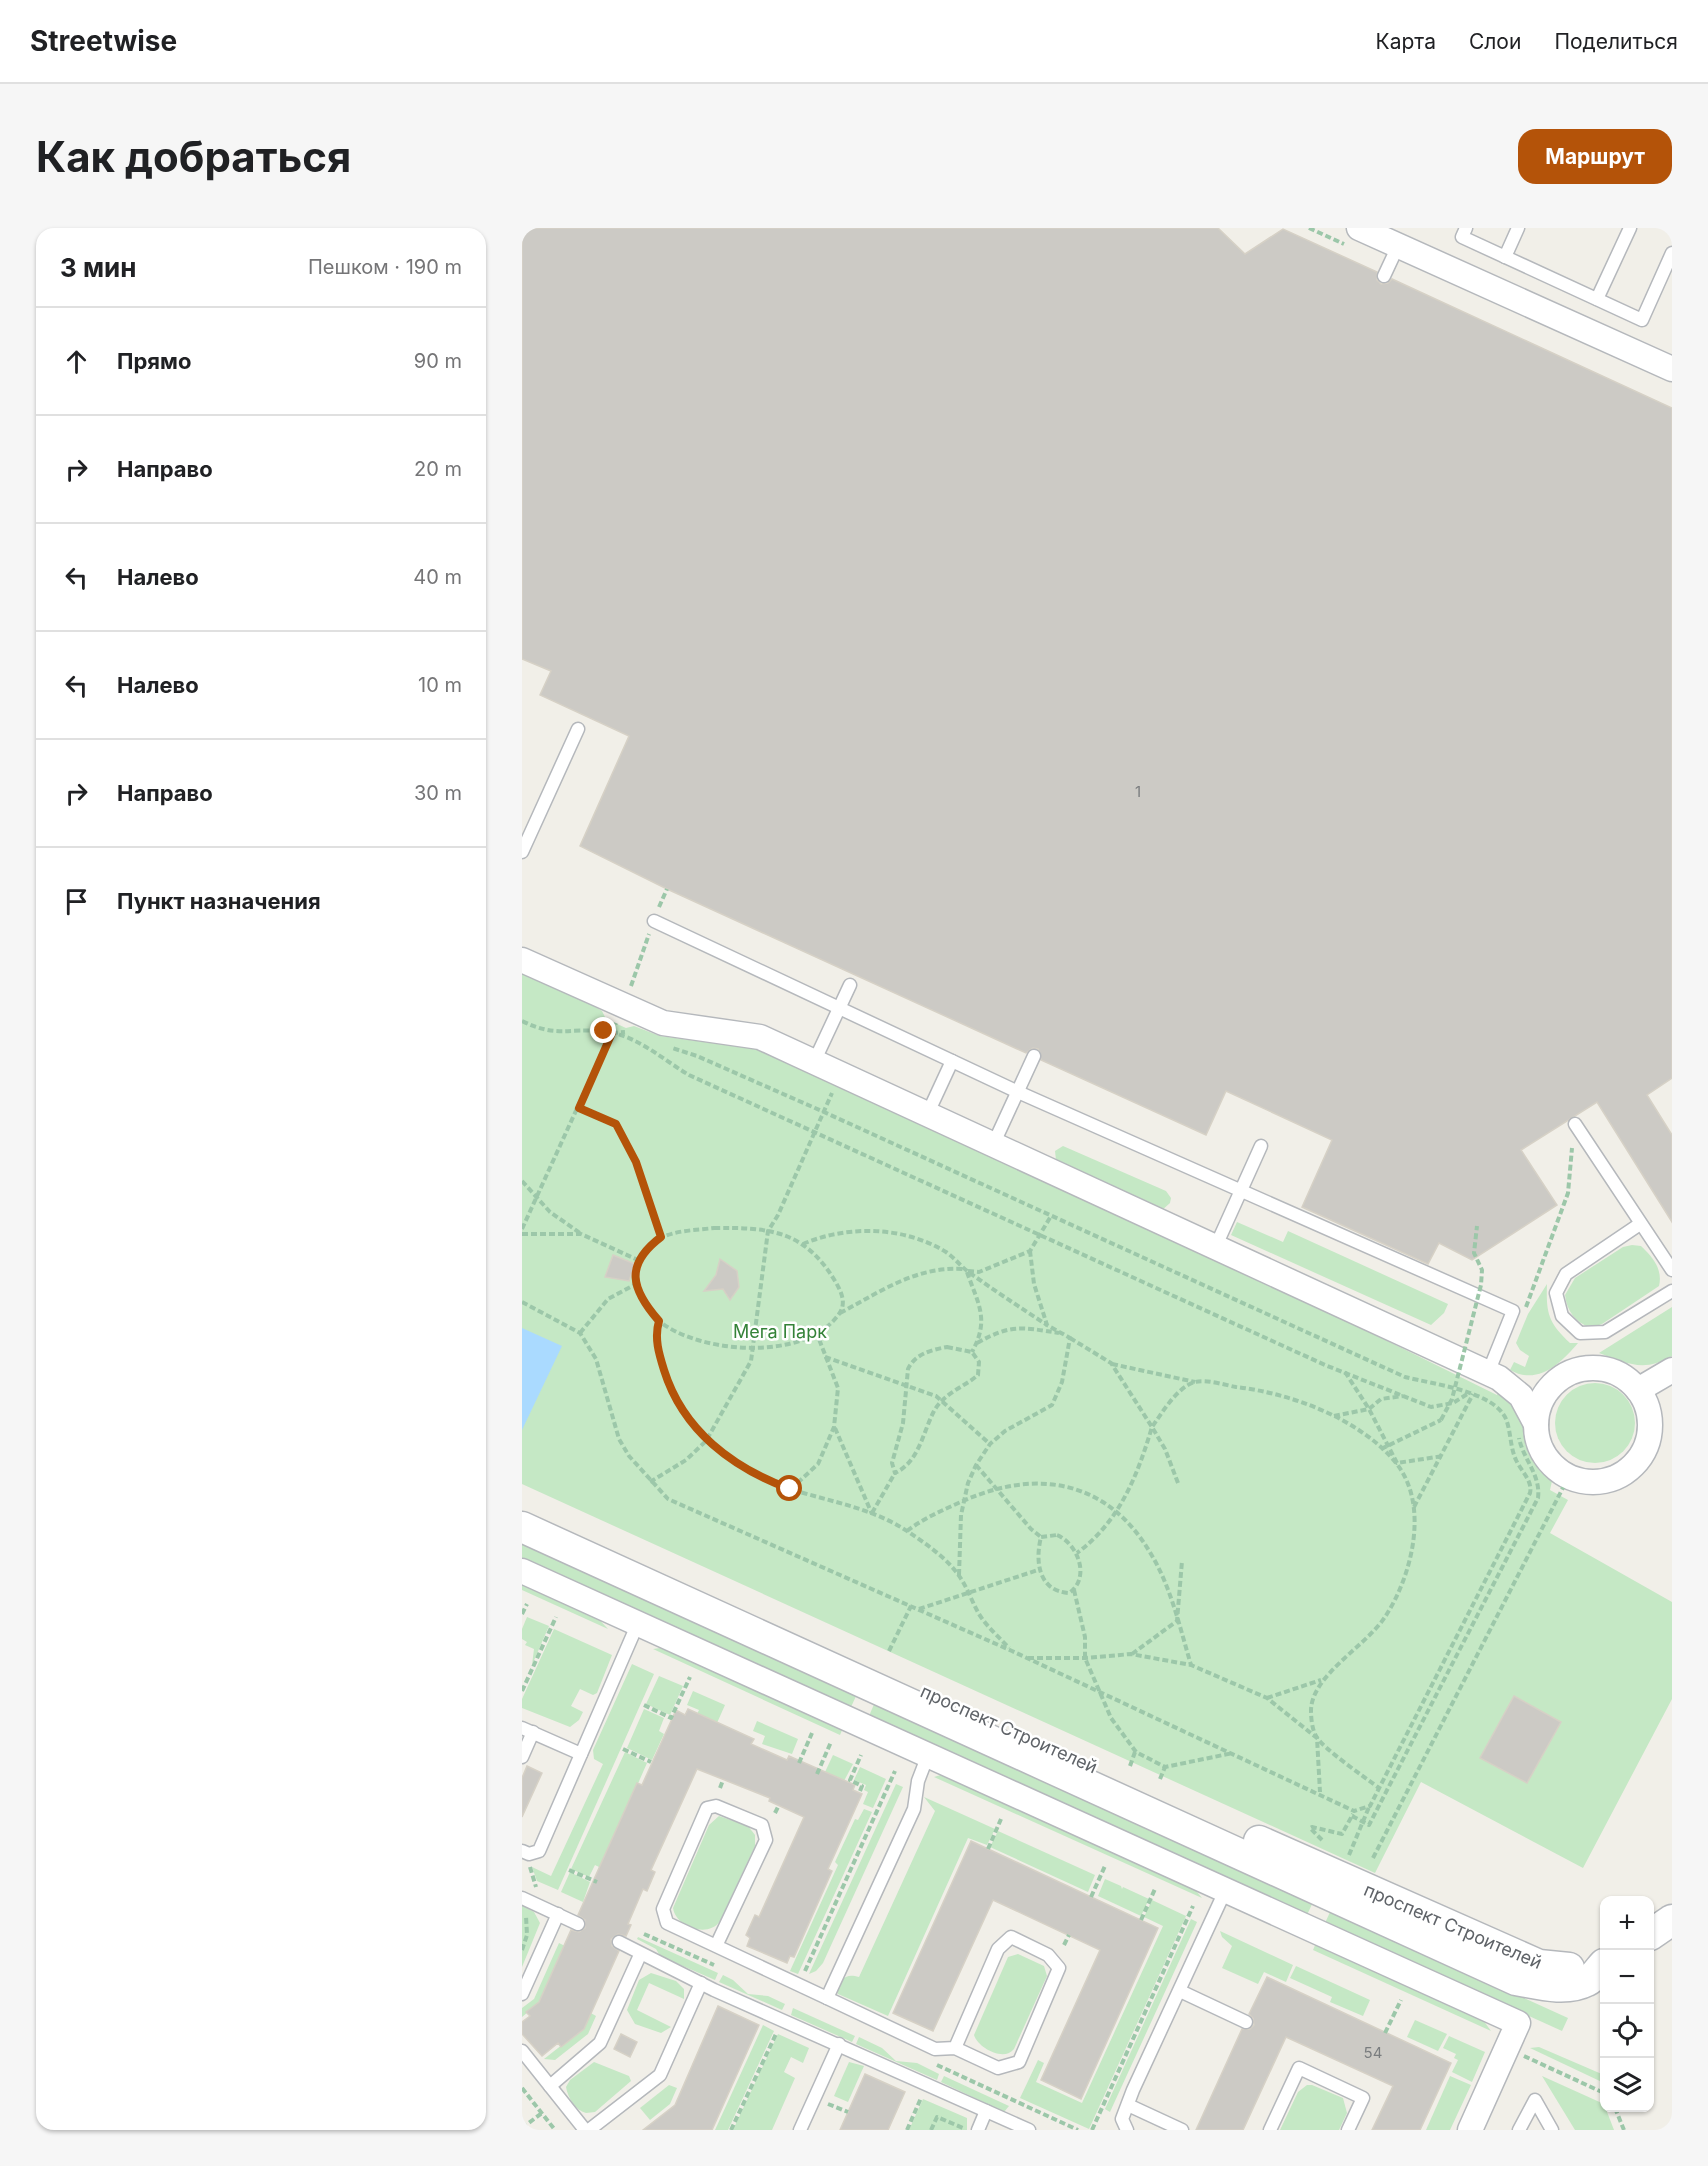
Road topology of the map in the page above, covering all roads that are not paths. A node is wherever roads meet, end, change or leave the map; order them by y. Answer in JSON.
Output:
{"nodes":[{"id":1,"x":1359,"y":228,"type":"edge"},
{"id":2,"x":1466,"y":228,"type":"edge"},
{"id":3,"x":1518,"y":228,"type":"edge"},
{"id":4,"x":1630,"y":228,"type":"edge"},
{"id":5,"x":1402,"y":237,"type":"edge"},
{"id":6,"x":1672,"y":253,"type":"edge"},
{"id":7,"x":1505,"y":257,"type":"junction"},
{"id":8,"x":1384,"y":276,"type":"dead end"},
{"id":9,"x":1597,"y":299,"type":"junction"},
{"id":10,"x":1672,"y":369,"type":"edge"},
{"id":11,"x":578,"y":729,"type":"dead end"},
{"id":12,"x":522,"y":852,"type":"edge"},
{"id":13,"x":654,"y":921,"type":"road end"},
{"id":14,"x":522,"y":960,"type":"edge"},
{"id":15,"x":850,"y":984,"type":"dead end"},
{"id":16,"x":839,"y":1008,"type":"junction"},
{"id":17,"x":1034,"y":1056,"type":"dead end"},
{"id":18,"x":952,"y":1061,"type":"junction"},
{"id":19,"x":814,"y":1062,"type":"junction"},
{"id":20,"x":1018,"y":1092,"type":"junction"},
{"id":21,"x":927,"y":1115,"type":"junction"},
{"id":22,"x":1575,"y":1124,"type":"road end"},
{"id":23,"x":993,"y":1145,"type":"junction"},
{"id":24,"x":1261,"y":1146,"type":"dead end"},
{"id":25,"x":1241,"y":1191,"type":"junction"},
{"id":26,"x":1640,"y":1224,"type":"junction"},
{"id":27,"x":1215,"y":1248,"type":"junction"},
{"id":28,"x":1672,"y":1270,"type":"edge"},
{"id":29,"x":1672,"y":1291,"type":"edge"},
{"id":30,"x":1672,"y":1370,"type":"edge"},
{"id":31,"x":1557,"y":1381,"type":"junction"},
{"id":32,"x":1496,"y":1388,"type":"junction"},
{"id":33,"x":1638,"y":1390,"type":"junction"},
{"id":34,"x":1527,"y":1429,"type":"junction"},
{"id":35,"x":522,"y":1510,"type":"edge"},
{"id":36,"x":522,"y":1527,"type":"edge"},
{"id":37,"x":522,"y":1571,"type":"edge"},
{"id":38,"x":638,"y":1623,"type":"junction"},
{"id":39,"x":527,"y":1730,"type":"edge"},
{"id":40,"x":581,"y":1754,"type":"junction"},
{"id":41,"x":928,"y":1755,"type":"junction"},
{"id":42,"x":522,"y":1757,"type":"edge"},
{"id":43,"x":522,"y":1851,"type":"edge"},
{"id":44,"x":1226,"y":1889,"type":"junction"},
{"id":45,"x":522,"y":1898,"type":"edge"},
{"id":46,"x":558,"y":1914,"type":"junction"},
{"id":47,"x":1672,"y":1920,"type":"edge"},
{"id":48,"x":578,"y":1923,"type":"dead end"},
{"id":49,"x":1654,"y":1932,"type":"edge"},
{"id":50,"x":619,"y":1942,"type":"dead end"},
{"id":51,"x":716,"y":1947,"type":"junction"},
{"id":52,"x":640,"y":1955,"type":"junction"},
{"id":53,"x":1600,"y":1965,"type":"edge"},
{"id":54,"x":1600,"y":1968,"type":"edge"},
{"id":55,"x":701,"y":1983,"type":"junction"},
{"id":56,"x":1180,"y":1991,"type":"junction"},
{"id":57,"x":522,"y":1994,"type":"edge"},
{"id":58,"x":827,"y":1998,"type":"junction"},
{"id":59,"x":1246,"y":2022,"type":"dead end"},
{"id":60,"x":839,"y":2044,"type":"junction"},
{"id":61,"x":955,"y":2048,"type":"junction"},
{"id":62,"x":522,"y":2051,"type":"edge"},
{"id":63,"x":550,"y":2086,"type":"junction"},
{"id":64,"x":1128,"y":2105,"type":"junction"},
{"id":65,"x":986,"y":2111,"type":"junction"},
{"id":66,"x":587,"y":2130,"type":"edge"},
{"id":67,"x":800,"y":2130,"type":"edge"},
{"id":68,"x":978,"y":2130,"type":"edge"},
{"id":69,"x":1029,"y":2130,"type":"edge"},
{"id":70,"x":1127,"y":2130,"type":"edge"},
{"id":71,"x":1182,"y":2130,"type":"edge"},
{"id":72,"x":1270,"y":2130,"type":"edge"},
{"id":73,"x":1348,"y":2130,"type":"edge"},
{"id":74,"x":1470,"y":2130,"type":"edge"},
{"id":75,"x":1519,"y":2130,"type":"edge"},
{"id":76,"x":1552,"y":2130,"type":"edge"}],
"edges":[{"from":1,"to":5,"type":"street"},
{"from":2,"to":7,"type":"lane"},
{"from":3,"to":7,"type":"lane"},
{"from":4,"to":9,"type":"lane"},
{"from":5,"to":8,"type":"lane"},
{"from":5,"to":10,"type":"street"},
{"from":6,"to":9,"type":"lane"},
{"from":7,"to":9,"type":"lane"},
{"from":11,"to":12,"type":"lane"},
{"from":13,"to":16,"type":"lane"},
{"from":14,"to":19,"type":"street"},
{"from":15,"to":16,"type":"lane"},
{"from":16,"to":18,"type":"lane"},
{"from":16,"to":19,"type":"lane"},
{"from":17,"to":20,"type":"lane"},
{"from":18,"to":20,"type":"lane"},
{"from":18,"to":21,"type":"lane"},
{"from":19,"to":21,"type":"street"},
{"from":20,"to":23,"type":"lane"},
{"from":20,"to":25,"type":"lane"},
{"from":21,"to":23,"type":"street"},
{"from":22,"to":26,"type":"lane"},
{"from":23,"to":27,"type":"street"},
{"from":24,"to":25,"type":"lane"},
{"from":25,"to":27,"type":"lane"},
{"from":25,"to":32,"type":"lane"},
{"from":26,"to":28,"type":"lane"},
{"from":26,"to":29,"type":"lane"},
{"from":27,"to":32,"type":"street"},
{"from":30,"to":33,"type":"street"},
{"from":31,"to":32,"type":"street"},
{"from":31,"to":33,"type":"street"},
{"from":31,"to":34,"type":"street"},
{"from":32,"to":34,"type":"street"},
{"from":33,"to":34,"type":"street"},
{"from":35,"to":53,"type":"street","name":"проспект Строителей"},
{"from":36,"to":54,"type":"street","name":"проспект Строителей"},
{"from":37,"to":38,"type":"street"},
{"from":38,"to":40,"type":"lane"},
{"from":38,"to":41,"type":"street"},
{"from":39,"to":40,"type":"lane"},
{"from":39,"to":42,"type":"lane"},
{"from":40,"to":43,"type":"lane"},
{"from":41,"to":44,"type":"street"},
{"from":41,"to":58,"type":"lane"},
{"from":44,"to":56,"type":"lane"},
{"from":44,"to":74,"type":"street"},
{"from":45,"to":46,"type":"lane"},
{"from":46,"to":48,"type":"lane"},
{"from":46,"to":57,"type":"lane"},
{"from":47,"to":49,"type":"street"},
{"from":50,"to":52,"type":"lane"},
{"from":51,"to":51,"type":"lane"},
{"from":51,"to":58,"type":"lane"},
{"from":52,"to":55,"type":"lane"},
{"from":52,"to":63,"type":"lane"},
{"from":55,"to":60,"type":"lane"},
{"from":55,"to":66,"type":"lane"},
{"from":56,"to":59,"type":"lane"},
{"from":56,"to":64,"type":"lane"},
{"from":58,"to":61,"type":"lane"},
{"from":60,"to":65,"type":"lane"},
{"from":60,"to":67,"type":"lane"},
{"from":61,"to":61,"type":"lane"},
{"from":62,"to":63,"type":"lane"},
{"from":63,"to":66,"type":"lane"},
{"from":64,"to":70,"type":"lane"},
{"from":64,"to":71,"type":"lane"},
{"from":65,"to":68,"type":"lane"},
{"from":65,"to":69,"type":"lane"},
{"from":72,"to":73,"type":"lane"},
{"from":75,"to":76,"type":"lane"}]}
